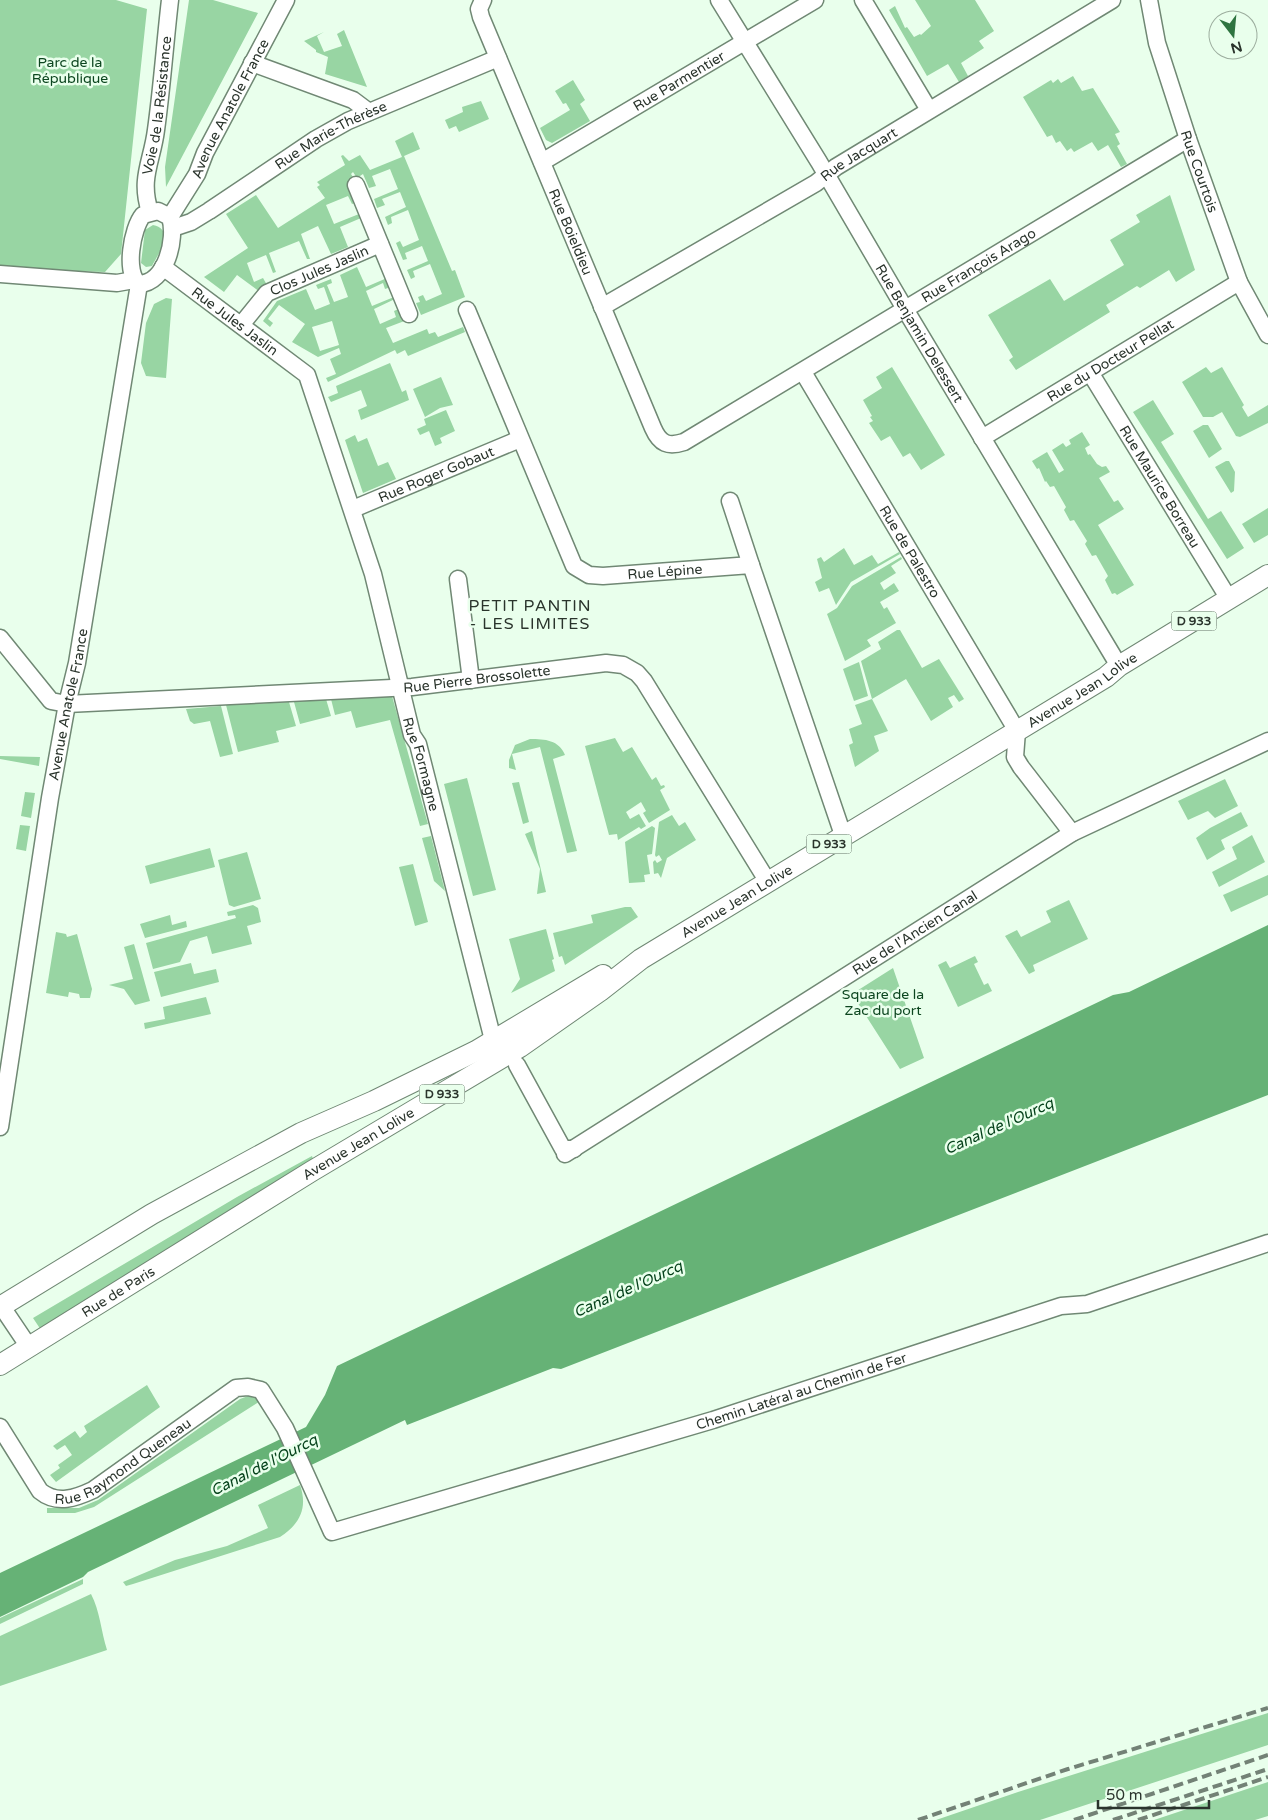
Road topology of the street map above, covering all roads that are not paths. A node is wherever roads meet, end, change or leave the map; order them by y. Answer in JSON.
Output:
{"nodes":[{"id":1,"x":170,"y":0,"type":"edge"},
{"id":2,"x":286,"y":0,"type":"edge"},
{"id":3,"x":483,"y":0,"type":"edge"},
{"id":4,"x":719,"y":0,"type":"edge"},
{"id":5,"x":815,"y":0,"type":"edge"},
{"id":6,"x":863,"y":0,"type":"edge"},
{"id":7,"x":1112,"y":0,"type":"edge"},
{"id":8,"x":1149,"y":0,"type":"edge"},
{"id":9,"x":744,"y":41,"type":"junction"},
{"id":10,"x":498,"y":58,"type":"junction"},
{"id":11,"x":252,"y":64,"type":"junction"},
{"id":12,"x":929,"y":110,"type":"junction"},
{"id":13,"x":369,"y":112,"type":"junction"},
{"id":14,"x":1188,"y":139,"type":"junction"},
{"id":15,"x":542,"y":162,"type":"junction"},
{"id":16,"x":826,"y":176,"type":"junction"},
{"id":17,"x":356,"y":185,"type":"dead end"},
{"id":18,"x":150,"y":212,"type":"junction"},
{"id":19,"x":171,"y":223,"type":"junction"},
{"id":20,"x":380,"y":244,"type":"junction"},
{"id":21,"x":163,"y":267,"type":"junction"},
{"id":22,"x":0,"y":274,"type":"edge"},
{"id":23,"x":136,"y":282,"type":"junction"},
{"id":24,"x":1239,"y":282,"type":"junction"},
{"id":25,"x":602,"y":306,"type":"junction"},
{"id":26,"x":905,"y":309,"type":"junction"},
{"id":27,"x":466,"y":310,"type":"dead end"},
{"id":28,"x":409,"y":314,"type":"dead end"},
{"id":29,"x":241,"y":325,"type":"junction"},
{"id":30,"x":1268,"y":335,"type":"edge"},
{"id":31,"x":803,"y":372,"type":"junction"},
{"id":32,"x":1091,"y":374,"type":"junction"},
{"id":33,"x":307,"y":375,"type":"joint"},
{"id":34,"x":520,"y":438,"type":"junction"},
{"id":35,"x":982,"y":438,"type":"junction"},
{"id":36,"x":665,"y":444,"type":"joint"},
{"id":37,"x":730,"y":501,"type":"dead end"},
{"id":38,"x":353,"y":509,"type":"junction"},
{"id":39,"x":751,"y":565,"type":"junction"},
{"id":40,"x":1268,"y":575,"type":"edge"},
{"id":41,"x":458,"y":579,"type":"dead end"},
{"id":42,"x":1229,"y":599,"type":"junction"},
{"id":43,"x":0,"y":638,"type":"edge"},
{"id":44,"x":1119,"y":666,"type":"junction"},
{"id":45,"x":471,"y":680,"type":"junction"},
{"id":46,"x":401,"y":688,"type":"junction"},
{"id":47,"x":66,"y":704,"type":"junction"},
{"id":48,"x":1017,"y":731,"type":"junction"},
{"id":49,"x":1268,"y":742,"type":"edge"},
{"id":50,"x":1072,"y":833,"type":"junction"},
{"id":51,"x":843,"y":835,"type":"junction"},
{"id":52,"x":768,"y":882,"type":"junction"},
{"id":53,"x":641,"y":959,"type":"junction"},
{"id":54,"x":493,"y":1040,"type":"junction"},
{"id":55,"x":517,"y":1064,"type":"dead end"},
{"id":56,"x":0,"y":1127,"type":"edge"},
{"id":57,"x":236,"y":1218,"type":"joint"},
{"id":58,"x":1268,"y":1242,"type":"edge"},
{"id":59,"x":0,"y":1305,"type":"edge"},
{"id":60,"x":29,"y":1347,"type":"junction"},
{"id":61,"x":0,"y":1365,"type":"edge"},
{"id":62,"x":0,"y":1428,"type":"edge"},
{"id":63,"x":308,"y":1478,"type":"joint"}],
"edges":[{"from":1,"to":18,"type":"street","name":"Voie de la Résistance"},
{"from":2,"to":11,"type":"street","name":"Avenue Anatole France"},
{"from":3,"to":10,"type":"street","name":"Rue Boieldieu"},
{"from":4,"to":9,"type":"street","name":"Rue Benjamin Delessert"},
{"from":5,"to":9,"type":"street","name":"Rue Parmentier"},
{"from":6,"to":12,"type":"street"},
{"from":7,"to":12,"type":"street","name":"Rue Jacquart"},
{"from":8,"to":14,"type":"street","name":"Rue Courtois"},
{"from":9,"to":15,"type":"street","name":"Rue Parmentier"},
{"from":9,"to":16,"type":"street","name":"Rue Benjamin Delessert"},
{"from":10,"to":13,"type":"street","name":"Rue Marie-Thérèse"},
{"from":10,"to":15,"type":"street","name":"Rue Boieldieu"},
{"from":11,"to":13,"type":"street"},
{"from":11,"to":19,"type":"street","name":"Avenue Anatole France"},
{"from":12,"to":16,"type":"street","name":"Rue Jacquart"},
{"from":13,"to":19,"type":"street","name":"Rue Marie-Thérèse"},
{"from":14,"to":24,"type":"street","name":"Rue Courtois"},
{"from":14,"to":26,"type":"street","name":"Rue François Arago"},
{"from":15,"to":25,"type":"street","name":"Rue Boieldieu"},
{"from":16,"to":25,"type":"street","name":"Rue Jacquart"},
{"from":16,"to":26,"type":"street","name":"Rue Benjamin Delessert"},
{"from":17,"to":20,"type":"street","name":"Clos Jules Jaslin"},
{"from":18,"to":19,"type":"street"},
{"from":18,"to":23,"type":"street","name":"Avenue Anatole France"},
{"from":19,"to":21,"type":"street"},
{"from":20,"to":28,"type":"street","name":"Clos Jules Jaslin"},
{"from":20,"to":29,"type":"street","name":"Clos Jules Jaslin"},
{"from":21,"to":23,"type":"street"},
{"from":21,"to":29,"type":"street","name":"Rue Jules Jaslin"},
{"from":22,"to":23,"type":"street"},
{"from":23,"to":47,"type":"street","name":"Avenue Anatole France"},
{"from":24,"to":30,"type":"street","name":"Rue Courtois"},
{"from":24,"to":32,"type":"street","name":"Rue du Docteur Pellat"},
{"from":25,"to":36,"type":"street","name":"Rue Boieldieu"},
{"from":26,"to":31,"type":"street","name":"Rue François Arago"},
{"from":26,"to":35,"type":"street","name":"Rue Benjamin Delessert"},
{"from":27,"to":34,"type":"street","name":"Rue Lépine"},
{"from":29,"to":33,"type":"street","name":"Rue Jules Jaslin"},
{"from":31,"to":36,"type":"street","name":"Rue François Arago"},
{"from":31,"to":48,"type":"street","name":"Rue de Palestro"},
{"from":32,"to":35,"type":"street","name":"Rue du Docteur Pellat"},
{"from":32,"to":42,"type":"street","name":"Rue Maurice Borreau"},
{"from":33,"to":38,"type":"street","name":"Rue Formagne"},
{"from":34,"to":38,"type":"street","name":"Rue Roger Gobaut"},
{"from":34,"to":39,"type":"street","name":"Rue Lépine"},
{"from":35,"to":44,"type":"street","name":"Rue Benjamin Delessert"},
{"from":37,"to":39,"type":"street"},
{"from":38,"to":46,"type":"street","name":"Rue Formagne"},
{"from":39,"to":51,"type":"street"},
{"from":40,"to":42,"type":"main road","name":"Avenue Jean Lolive","number":"D 933"},
{"from":41,"to":45,"type":"street"},
{"from":42,"to":44,"type":"main road","name":"Avenue Jean Lolive","number":"D 933"},
{"from":43,"to":47,"type":"street"},
{"from":44,"to":48,"type":"main road","name":"Avenue Jean Lolive","number":"D 933"},
{"from":45,"to":46,"type":"street","name":"Rue Pierre Brossolette"},
{"from":45,"to":52,"type":"street","name":"Rue Pierre Brossolette"},
{"from":46,"to":47,"type":"street","name":"Rue Pierre Brossolette"},
{"from":46,"to":54,"type":"street","name":"Rue Formagne"},
{"from":47,"to":56,"type":"street","name":"Avenue Anatole France"},
{"from":48,"to":50,"type":"street"},
{"from":48,"to":51,"type":"main road","name":"Avenue Jean Lolive","number":"D 933"},
{"from":49,"to":50,"type":"street","name":"Rue de l'Ancien Canal"},
{"from":50,"to":55,"type":"street","name":"Rue de l'Ancien Canal"},
{"from":51,"to":52,"type":"main road","name":"Avenue Jean Lolive","number":"D 933"},
{"from":52,"to":53,"type":"main road","name":"Avenue Jean Lolive","number":"D 933"},
{"from":53,"to":54,"type":"main road","number":"D 933"},
{"from":53,"to":57,"type":"main road","name":"Avenue Jean Lolive","number":"D 933"},
{"from":54,"to":59,"type":"main road","number":"D 933"},
{"from":57,"to":60,"type":"main road","name":"Rue de Paris","number":"D 933"},
{"from":58,"to":63,"type":"street","name":"Chemin Latéral au Chemin de Fer"},
{"from":59,"to":60,"type":"street"},
{"from":60,"to":61,"type":"main road","name":"Rue de Paris","number":"D 933"},
{"from":62,"to":63,"type":"street","name":"Rue Raymond Queneau"}]}
